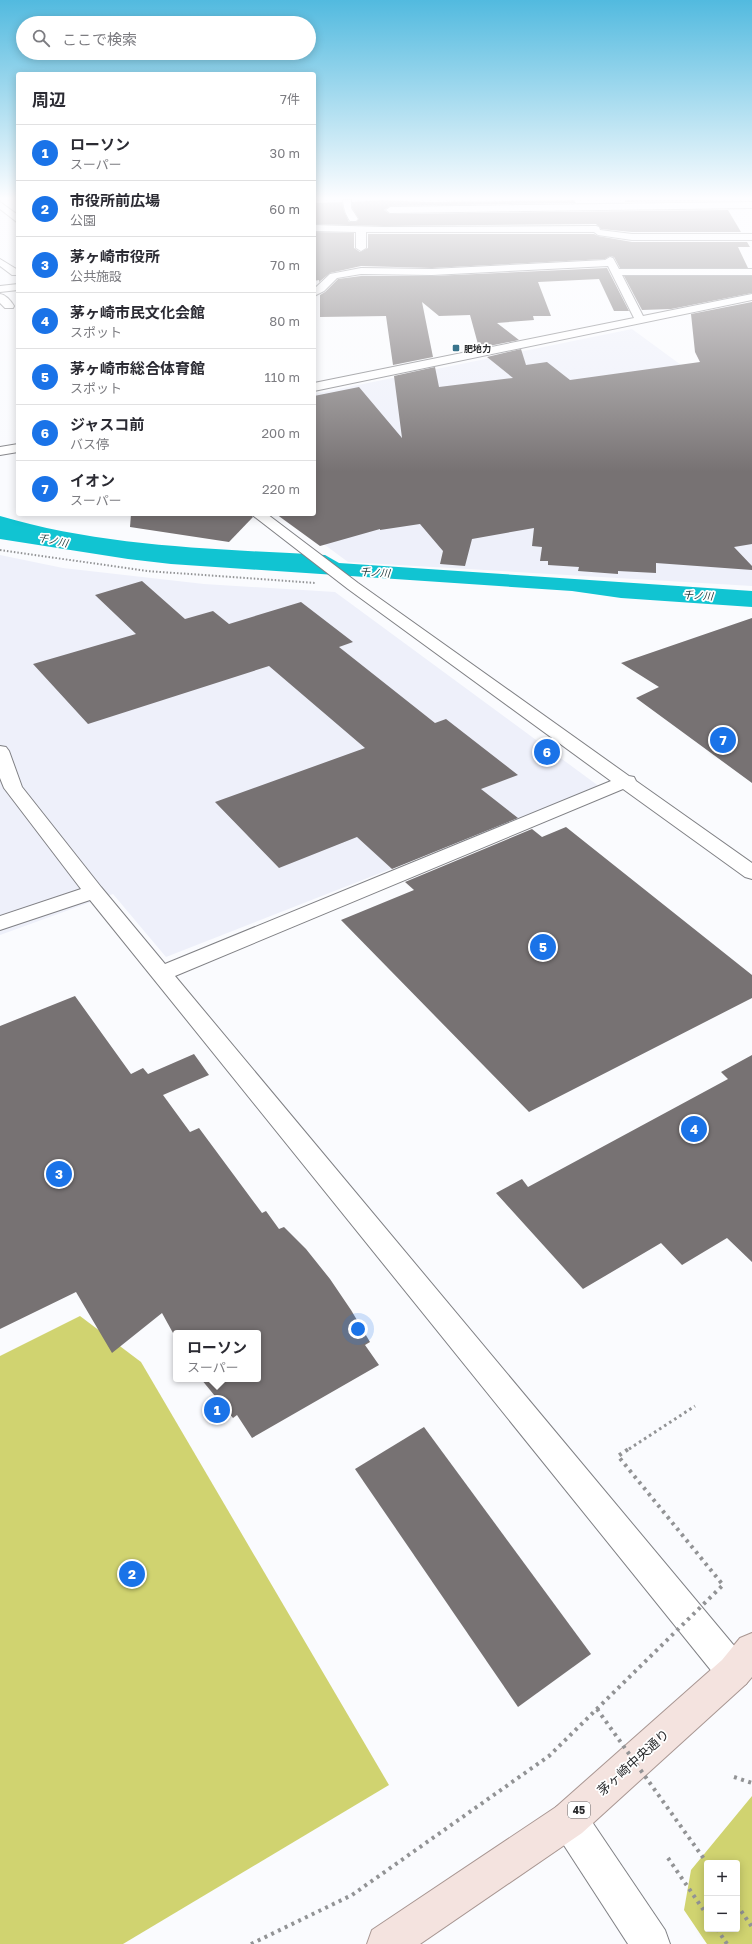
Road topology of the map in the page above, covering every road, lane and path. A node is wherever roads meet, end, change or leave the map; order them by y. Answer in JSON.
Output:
{"nodes":[{"id":1,"x":625,"y":291,"type":"edge"},
{"id":2,"x":752,"y":296,"type":"edge"},
{"id":3,"x":0,"y":297,"type":"edge"},
{"id":4,"x":9,"y":306,"type":"dead end"},
{"id":5,"x":640,"y":320,"type":"junction"},
{"id":6,"x":316,"y":386,"type":"edge"},
{"id":7,"x":16,"y":448,"type":"edge"},
{"id":8,"x":0,"y":452,"type":"edge"},
{"id":9,"x":261,"y":516,"type":"edge"},
{"id":10,"x":0,"y":550,"type":"edge"},
{"id":11,"x":353,"y":586,"type":"junction"},
{"id":12,"x":0,"y":751,"type":"edge"},
{"id":13,"x":627,"y":781,"type":"junction"},
{"id":14,"x":6,"y":790,"type":"edge"},
{"id":15,"x":752,"y":873,"type":"edge"},
{"id":16,"x":94,"y":892,"type":"junction"},
{"id":17,"x":0,"y":923,"type":"edge"},
{"id":18,"x":160,"y":974,"type":"junction"},
{"id":19,"x":695,"y":1406,"type":"dead end"},
{"id":20,"x":743,"y":1661,"type":"edge"},
{"id":21,"x":597,"y":1709,"type":"junction"},
{"id":22,"x":734,"y":1777,"type":"dead end"},
{"id":23,"x":752,"y":1783,"type":"edge"},
{"id":24,"x":568,"y":1820,"type":"junction"},
{"id":25,"x":668,"y":1858,"type":"dead end"},
{"id":26,"x":705,"y":1860,"type":"edge"},
{"id":27,"x":740,"y":1910,"type":"edge"},
{"id":28,"x":704,"y":1911,"type":"edge"},
{"id":29,"x":752,"y":1926,"type":"edge"},
{"id":30,"x":719,"y":1932,"type":"edge"},
{"id":31,"x":251,"y":1944,"type":"edge"},
{"id":32,"x":386,"y":1944,"type":"edge"},
{"id":33,"x":651,"y":1944,"type":"edge"},
{"id":34,"x":727,"y":1944,"type":"edge"}],
"edges":[{"from":1,"to":5,"type":"street"},
{"from":2,"to":5,"type":"street"},
{"from":3,"to":4,"type":"street"},
{"from":5,"to":6,"type":"street"},
{"from":7,"to":8,"type":"street"},
{"from":9,"to":11,"type":"street"},
{"from":10,"to":11,"type":"path"},
{"from":11,"to":13,"type":"street"},
{"from":12,"to":14,"type":"street"},
{"from":13,"to":15,"type":"street"},
{"from":13,"to":18,"type":"street"},
{"from":14,"to":16,"type":"street"},
{"from":16,"to":17,"type":"street"},
{"from":16,"to":18,"type":"street"},
{"from":18,"to":20,"type":"street"},
{"from":19,"to":21,"type":"path","bridge":true},
{"from":20,"to":24,"type":"main road","name":"茅ヶ崎中央通り","number":"45"},
{"from":21,"to":26,"type":"path","bridge":true},
{"from":21,"to":31,"type":"path","bridge":true},
{"from":22,"to":23,"type":"path"},
{"from":24,"to":32,"type":"main road","name":"茅ヶ崎中央通り","number":"45"},
{"from":24,"to":33,"type":"street"},
{"from":25,"to":28,"type":"path"},
{"from":27,"to":29,"type":"path"},
{"from":30,"to":34,"type":"path"}]}
